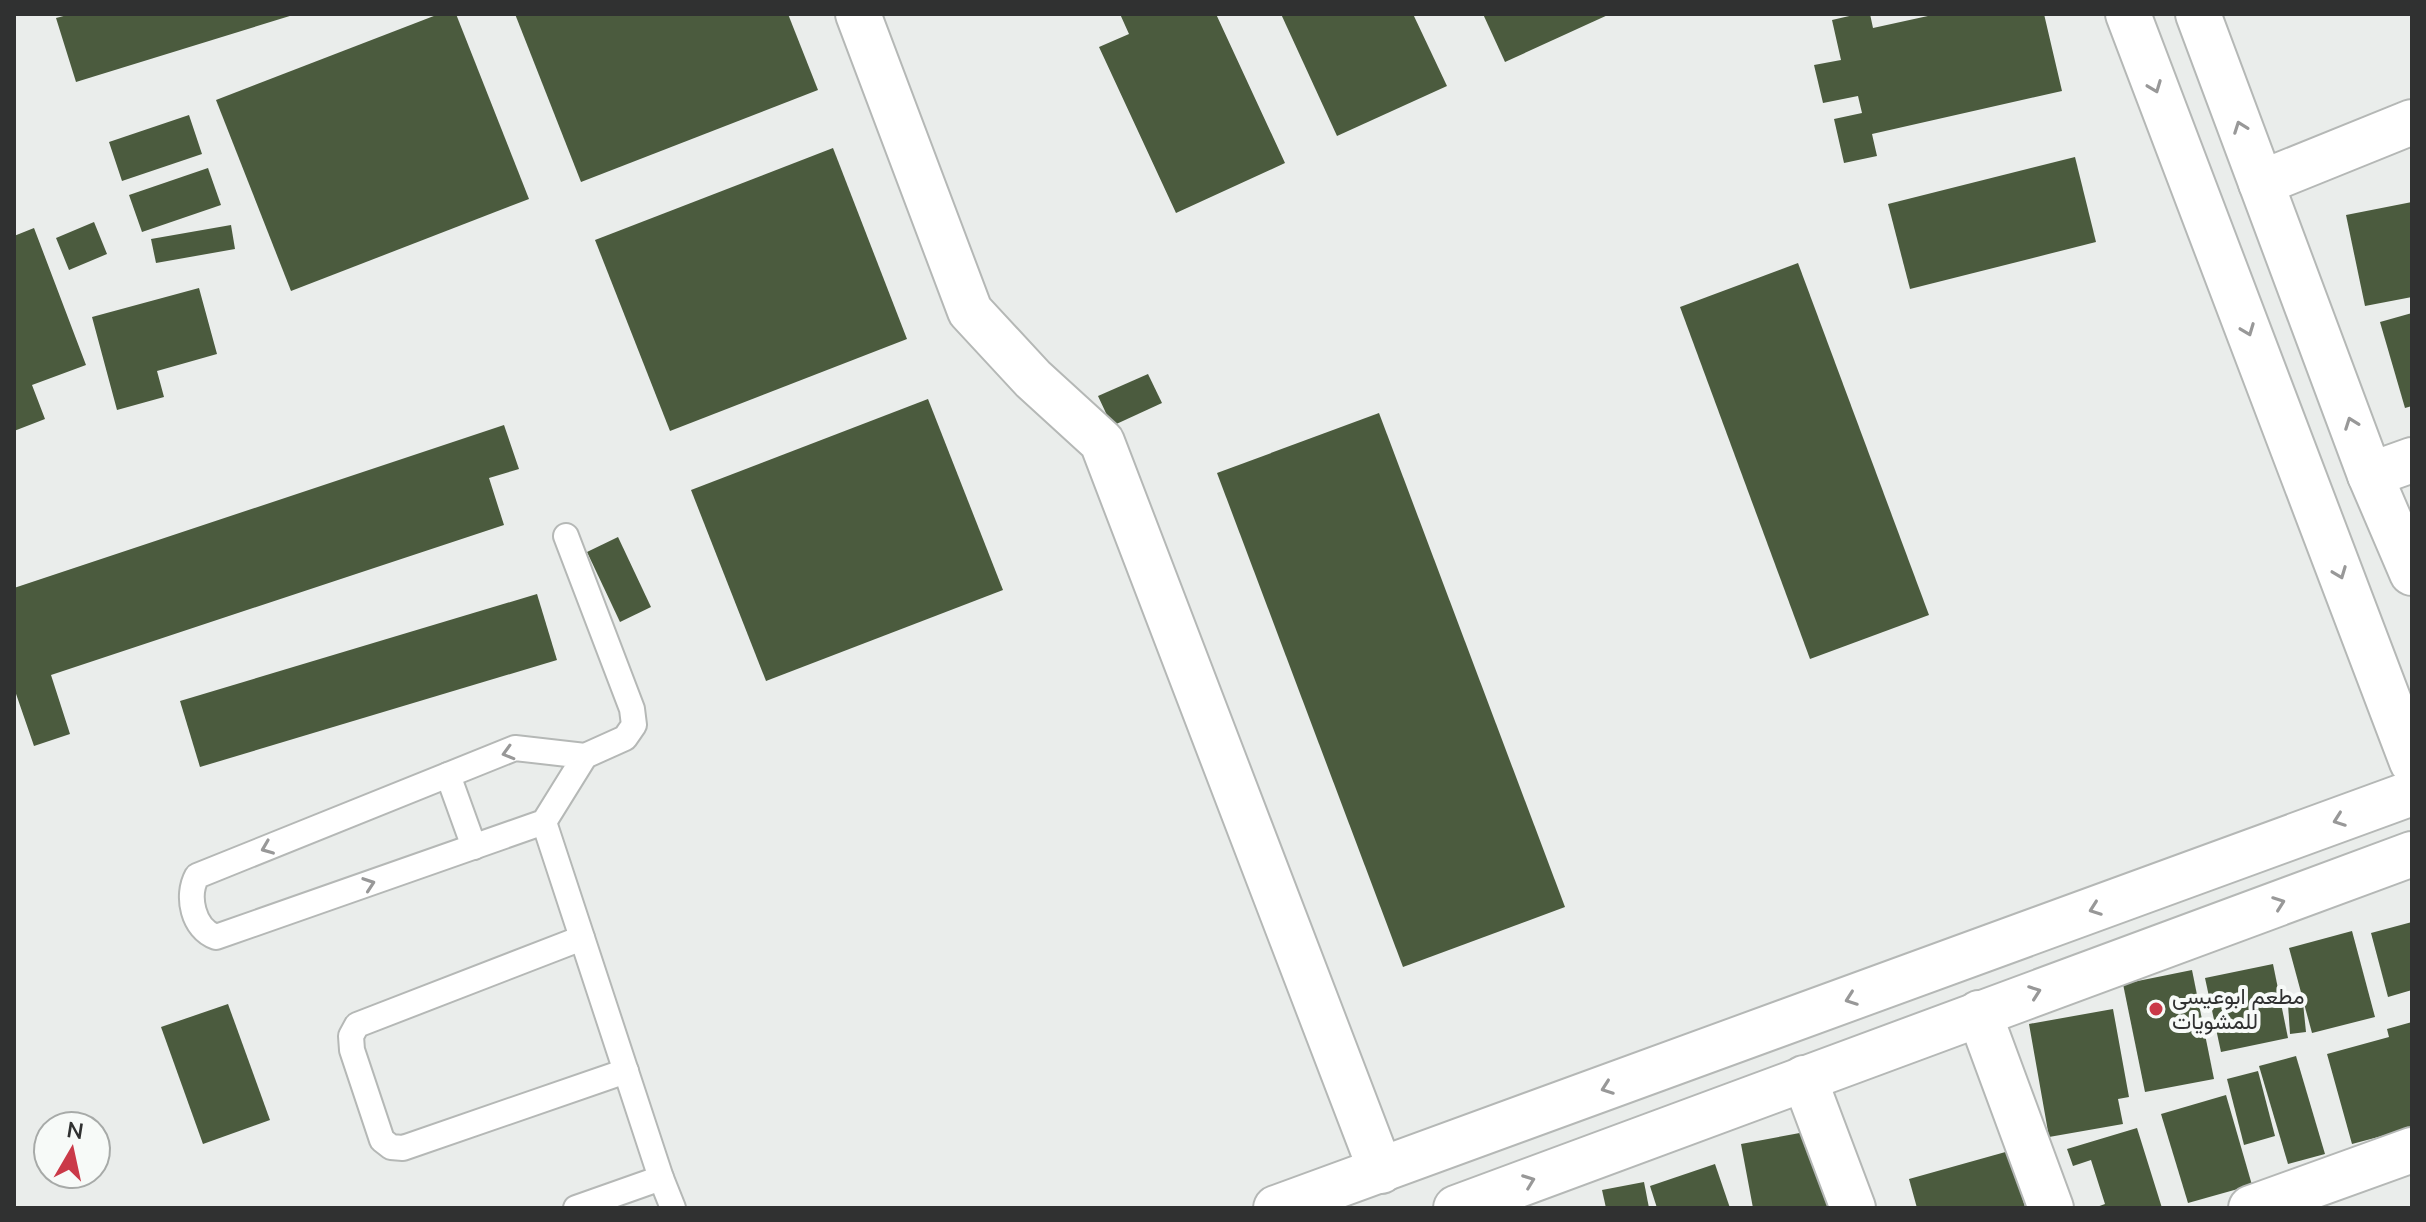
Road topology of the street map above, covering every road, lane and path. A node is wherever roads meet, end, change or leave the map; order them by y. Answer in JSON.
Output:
{"nodes":[{"id":1,"x":858,"y":14,"type":"edge"},
{"id":2,"x":2128,"y":14,"type":"edge"},
{"id":3,"x":2198,"y":14,"type":"edge"},
{"id":4,"x":2412,"y":122,"type":"edge"},
{"id":5,"x":2261,"y":183,"type":"junction"},
{"id":6,"x":2412,"y":460,"type":"edge"},
{"id":7,"x":2370,"y":475,"type":"junction"},
{"id":8,"x":566,"y":536,"type":"dead end"},
{"id":9,"x":2412,"y":573,"type":"edge"},
{"id":10,"x":585,"y":756,"type":"junction"},
{"id":11,"x":2412,"y":762,"type":"edge"},
{"id":12,"x":448,"y":775,"type":"junction"},
{"id":13,"x":2412,"y":793,"type":"edge"},
{"id":14,"x":544,"y":822,"type":"junction"},
{"id":15,"x":474,"y":847,"type":"junction"},
{"id":16,"x":2412,"y":854,"type":"edge"},
{"id":17,"x":582,"y":938,"type":"junction"},
{"id":18,"x":1979,"y":1013,"type":"junction"},
{"id":19,"x":626,"y":1071,"type":"junction"},
{"id":20,"x":1804,"y":1078,"type":"junction"},
{"id":21,"x":2412,"y":1150,"type":"edge"},
{"id":22,"x":1381,"y":1171,"type":"junction"},
{"id":23,"x":661,"y":1178,"type":"junction"},
{"id":24,"x":576,"y":1208,"type":"edge"},
{"id":25,"x":673,"y":1208,"type":"edge"},
{"id":26,"x":1276,"y":1208,"type":"edge"},
{"id":27,"x":1456,"y":1208,"type":"edge"},
{"id":28,"x":1853,"y":1208,"type":"edge"},
{"id":29,"x":2051,"y":1208,"type":"edge"},
{"id":30,"x":2251,"y":1208,"type":"edge"}],
"edges":[{"from":1,"to":22,"type":"street"},
{"from":2,"to":11,"type":"street","one_way":true},
{"from":5,"to":3,"type":"street","one_way":true},
{"from":4,"to":5,"type":"street"},
{"from":7,"to":5,"type":"street","one_way":true},
{"from":6,"to":7,"type":"street"},
{"from":7,"to":9,"type":"street"},
{"from":8,"to":10,"type":"lane"},
{"from":10,"to":12,"type":"lane","one_way":true},
{"from":10,"to":14,"type":"lane"},
{"from":12,"to":15,"type":"lane"},
{"from":12,"to":15,"type":"lane","one_way":true},
{"from":13,"to":22,"type":"street","one_way":true},
{"from":14,"to":15,"type":"lane"},
{"from":14,"to":17,"type":"lane"},
{"from":18,"to":16,"type":"street","one_way":true},
{"from":17,"to":19,"type":"lane"},
{"from":17,"to":19,"type":"lane"},
{"from":18,"to":20,"type":"street"},
{"from":18,"to":29,"type":"street"},
{"from":19,"to":23,"type":"lane"},
{"from":27,"to":20,"type":"street","one_way":true},
{"from":20,"to":28,"type":"street"},
{"from":21,"to":30,"type":"street"},
{"from":22,"to":26,"type":"street"},
{"from":23,"to":24,"type":"lane"},
{"from":23,"to":25,"type":"lane"}]}
